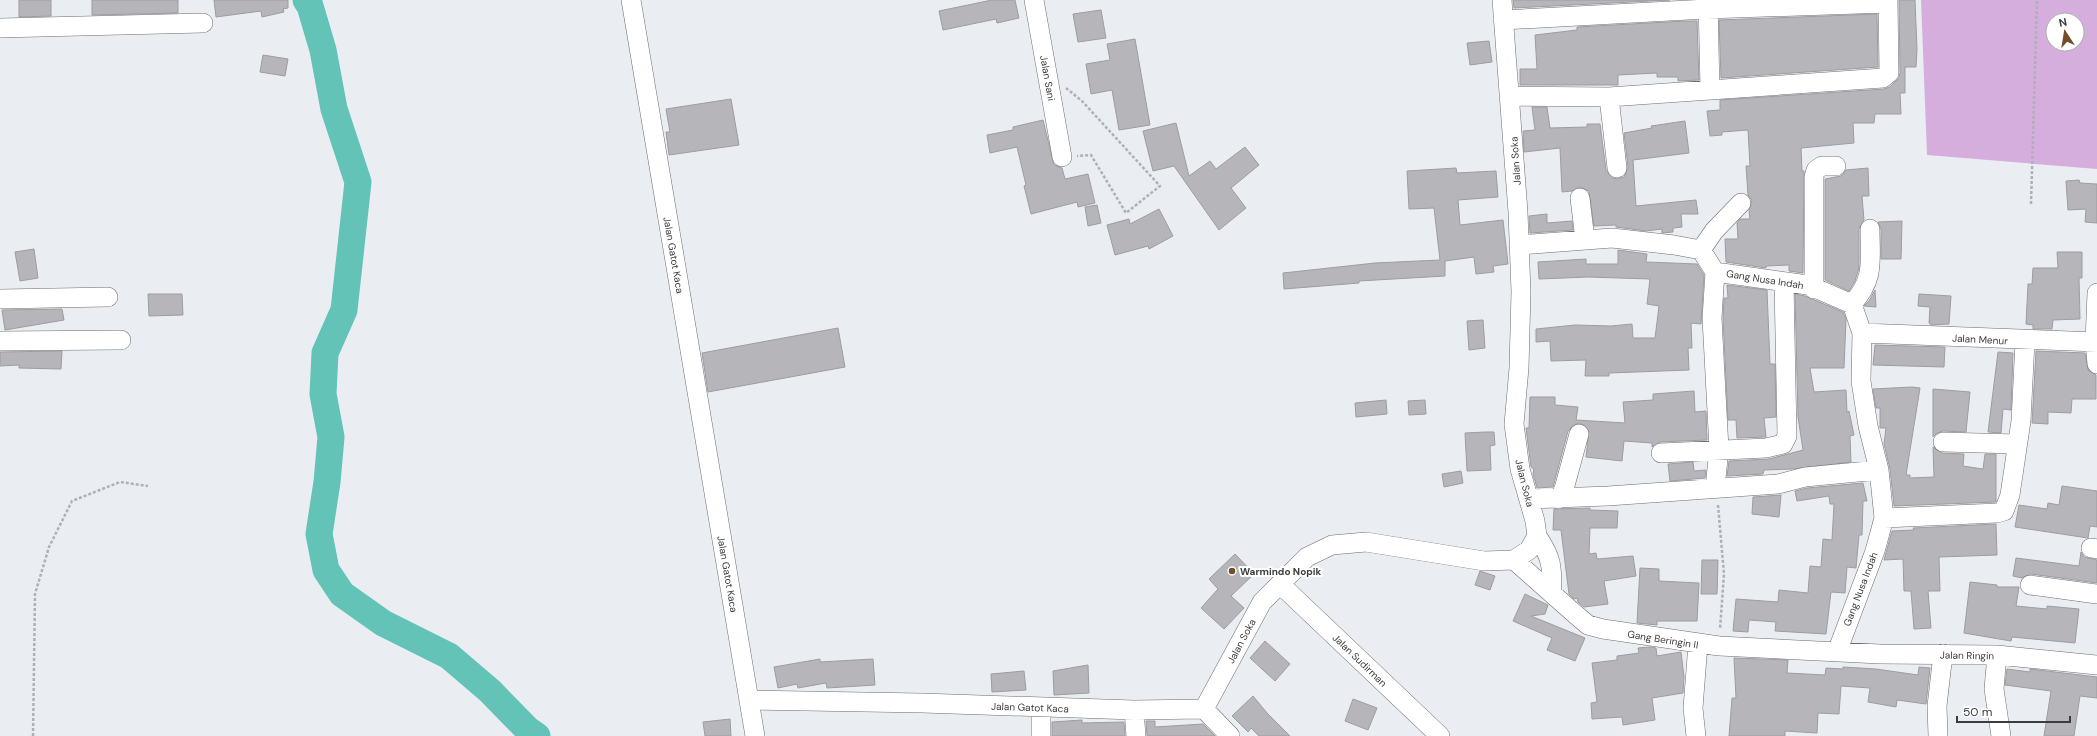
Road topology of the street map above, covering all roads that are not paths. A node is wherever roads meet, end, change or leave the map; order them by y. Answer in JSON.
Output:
{"nodes":[{"id":1,"x":631,"y":0,"type":"edge"},
{"id":2,"x":1034,"y":0,"type":"edge"},
{"id":3,"x":1502,"y":0,"type":"edge"},
{"id":4,"x":1888,"y":2,"type":"edge"},
{"id":5,"x":1708,"y":4,"type":"edge"},
{"id":6,"x":1503,"y":20,"type":"junction"},
{"id":7,"x":203,"y":23,"type":"dead end"},
{"id":8,"x":0,"y":28,"type":"edge"},
{"id":9,"x":1710,"y":90,"type":"junction"},
{"id":10,"x":1509,"y":96,"type":"junction"},
{"id":11,"x":1608,"y":97,"type":"junction"},
{"id":12,"x":1062,"y":157,"type":"road end"},
{"id":13,"x":1836,"y":166,"type":"dead end"},
{"id":14,"x":1617,"y":168,"type":"dead end"},
{"id":15,"x":1580,"y":198,"type":"dead end"},
{"id":16,"x":1741,"y":203,"type":"dead end"},
{"id":17,"x":1870,"y":230,"type":"dead end"},
{"id":18,"x":1585,"y":240,"type":"junction"},
{"id":19,"x":1520,"y":245,"type":"junction"},
{"id":20,"x":1701,"y":250,"type":"junction"},
{"id":21,"x":1716,"y":272,"type":"junction"},
{"id":22,"x":1784,"y":283,"type":"junction"},
{"id":23,"x":1814,"y":289,"type":"junction"},
{"id":24,"x":2097,"y":293,"type":"edge"},
{"id":25,"x":108,"y":297,"type":"dead end"},
{"id":26,"x":0,"y":299,"type":"edge"},
{"id":27,"x":1852,"y":304,"type":"junction"},
{"id":28,"x":1862,"y":333,"type":"junction"},
{"id":29,"x":121,"y":340,"type":"dead end"},
{"id":30,"x":0,"y":341,"type":"edge"},
{"id":31,"x":2025,"y":341,"type":"junction"},
{"id":32,"x":2096,"y":342,"type":"edge"},
{"id":33,"x":2097,"y":364,"type":"edge"},
{"id":34,"x":1579,"y":434,"type":"dead end"},
{"id":35,"x":1943,"y":442,"type":"dead end"},
{"id":36,"x":2017,"y":444,"type":"junction"},
{"id":37,"x":1719,"y":449,"type":"junction"},
{"id":38,"x":1661,"y":453,"type":"dead end"},
{"id":39,"x":1879,"y":470,"type":"junction"},
{"id":40,"x":1715,"y":488,"type":"junction"},
{"id":41,"x":1529,"y":499,"type":"junction"},
{"id":42,"x":1559,"y":499,"type":"junction"},
{"id":43,"x":1884,"y":518,"type":"junction"},
{"id":44,"x":1537,"y":536,"type":"junction"},
{"id":45,"x":1514,"y":560,"type":"junction"},
{"id":46,"x":1280,"y":584,"type":"junction"},
{"id":47,"x":2030,"y":585,"type":"dead end"},
{"id":48,"x":1552,"y":592,"type":"junction"},
{"id":49,"x":2097,"y":594,"type":"edge"},
{"id":50,"x":1698,"y":644,"type":"junction"},
{"id":51,"x":1837,"y":652,"type":"junction"},
{"id":52,"x":1942,"y":654,"type":"junction"},
{"id":53,"x":1997,"y":655,"type":"junction"},
{"id":54,"x":2097,"y":665,"type":"edge"},
{"id":55,"x":750,"y":700,"type":"junction"},
{"id":56,"x":1041,"y":707,"type":"junction"},
{"id":57,"x":1204,"y":709,"type":"junction"},
{"id":58,"x":1134,"y":710,"type":"junction"},
{"id":59,"x":755,"y":736,"type":"edge"},
{"id":60,"x":1041,"y":736,"type":"edge"},
{"id":61,"x":1136,"y":736,"type":"edge"},
{"id":62,"x":1230,"y":736,"type":"edge"},
{"id":63,"x":1440,"y":736,"type":"edge"},
{"id":64,"x":1696,"y":736,"type":"edge"},
{"id":65,"x":1938,"y":736,"type":"edge"},
{"id":66,"x":2001,"y":736,"type":"edge"}],
"edges":[{"from":1,"to":55,"type":"street","name":"Jalan Gatot Kaca"},
{"from":2,"to":12,"type":"street","name":"Jalan Sani"},
{"from":3,"to":6,"type":"street","name":"Jalan Soka"},
{"from":4,"to":5,"type":"street"},
{"from":4,"to":9,"type":"street"},
{"from":5,"to":6,"type":"street"},
{"from":5,"to":9,"type":"street"},
{"from":6,"to":10,"type":"street","name":"Jalan Soka"},
{"from":7,"to":8,"type":"street"},
{"from":9,"to":11,"type":"street"},
{"from":10,"to":11,"type":"street"},
{"from":10,"to":19,"type":"street","name":"Jalan Soka"},
{"from":11,"to":14,"type":"street"},
{"from":13,"to":23,"type":"street"},
{"from":15,"to":18,"type":"street"},
{"from":16,"to":20,"type":"street"},
{"from":17,"to":27,"type":"street"},
{"from":18,"to":19,"type":"street"},
{"from":18,"to":20,"type":"street"},
{"from":19,"to":41,"type":"street","name":"Jalan Soka"},
{"from":20,"to":21,"type":"street","name":"Gang Nusa Indah"},
{"from":21,"to":22,"type":"street","name":"Gang Nusa Indah"},
{"from":21,"to":37,"type":"street"},
{"from":22,"to":23,"type":"street","name":"Gang Nusa Indah"},
{"from":22,"to":37,"type":"street"},
{"from":23,"to":27,"type":"street","name":"Gang Nusa Indah"},
{"from":24,"to":32,"type":"street"},
{"from":25,"to":26,"type":"street"},
{"from":27,"to":28,"type":"street","name":"Gang Nusa Indah"},
{"from":28,"to":31,"type":"street","name":"Jalan Menur"},
{"from":28,"to":39,"type":"street","name":"Gang Nusa Indah"},
{"from":29,"to":30,"type":"street"},
{"from":31,"to":32,"type":"street","name":"Jalan Menur"},
{"from":31,"to":36,"type":"street"},
{"from":32,"to":33,"type":"street"},
{"from":34,"to":42,"type":"street"},
{"from":35,"to":36,"type":"street"},
{"from":36,"to":43,"type":"street"},
{"from":37,"to":38,"type":"street"},
{"from":37,"to":40,"type":"street"},
{"from":39,"to":40,"type":"street"},
{"from":39,"to":43,"type":"street","name":"Gang Nusa Indah"},
{"from":40,"to":42,"type":"street"},
{"from":41,"to":42,"type":"street"},
{"from":41,"to":44,"type":"street","name":"Jalan Soka"},
{"from":43,"to":51,"type":"street","name":"Gang Nusa Indah"},
{"from":44,"to":45,"type":"street"},
{"from":44,"to":48,"type":"street"},
{"from":45,"to":46,"type":"street","name":"Jalan Soka"},
{"from":45,"to":48,"type":"street","name":"Gang Beringin II"},
{"from":46,"to":57,"type":"street","name":"Jalan Soka"},
{"from":46,"to":63,"type":"street","name":"Jalan Sudirman"},
{"from":47,"to":49,"type":"street"},
{"from":48,"to":50,"type":"street","name":"Gang Beringin II"},
{"from":50,"to":51,"type":"street","name":"Gang Beringin II"},
{"from":50,"to":64,"type":"street"},
{"from":51,"to":52,"type":"street","name":"Jalan Ringin"},
{"from":52,"to":53,"type":"street","name":"Jalan Ringin"},
{"from":52,"to":65,"type":"street"},
{"from":53,"to":54,"type":"street","name":"Jalan Ringin"},
{"from":53,"to":66,"type":"street"},
{"from":55,"to":56,"type":"street","name":"Jalan Gatot Kaca"},
{"from":55,"to":59,"type":"street"},
{"from":56,"to":58,"type":"street","name":"Jalan Gatot Kaca"},
{"from":56,"to":60,"type":"street"},
{"from":57,"to":58,"type":"street","name":"Jalan Gatot Kaca"},
{"from":57,"to":62,"type":"street"},
{"from":58,"to":61,"type":"street"}]}
